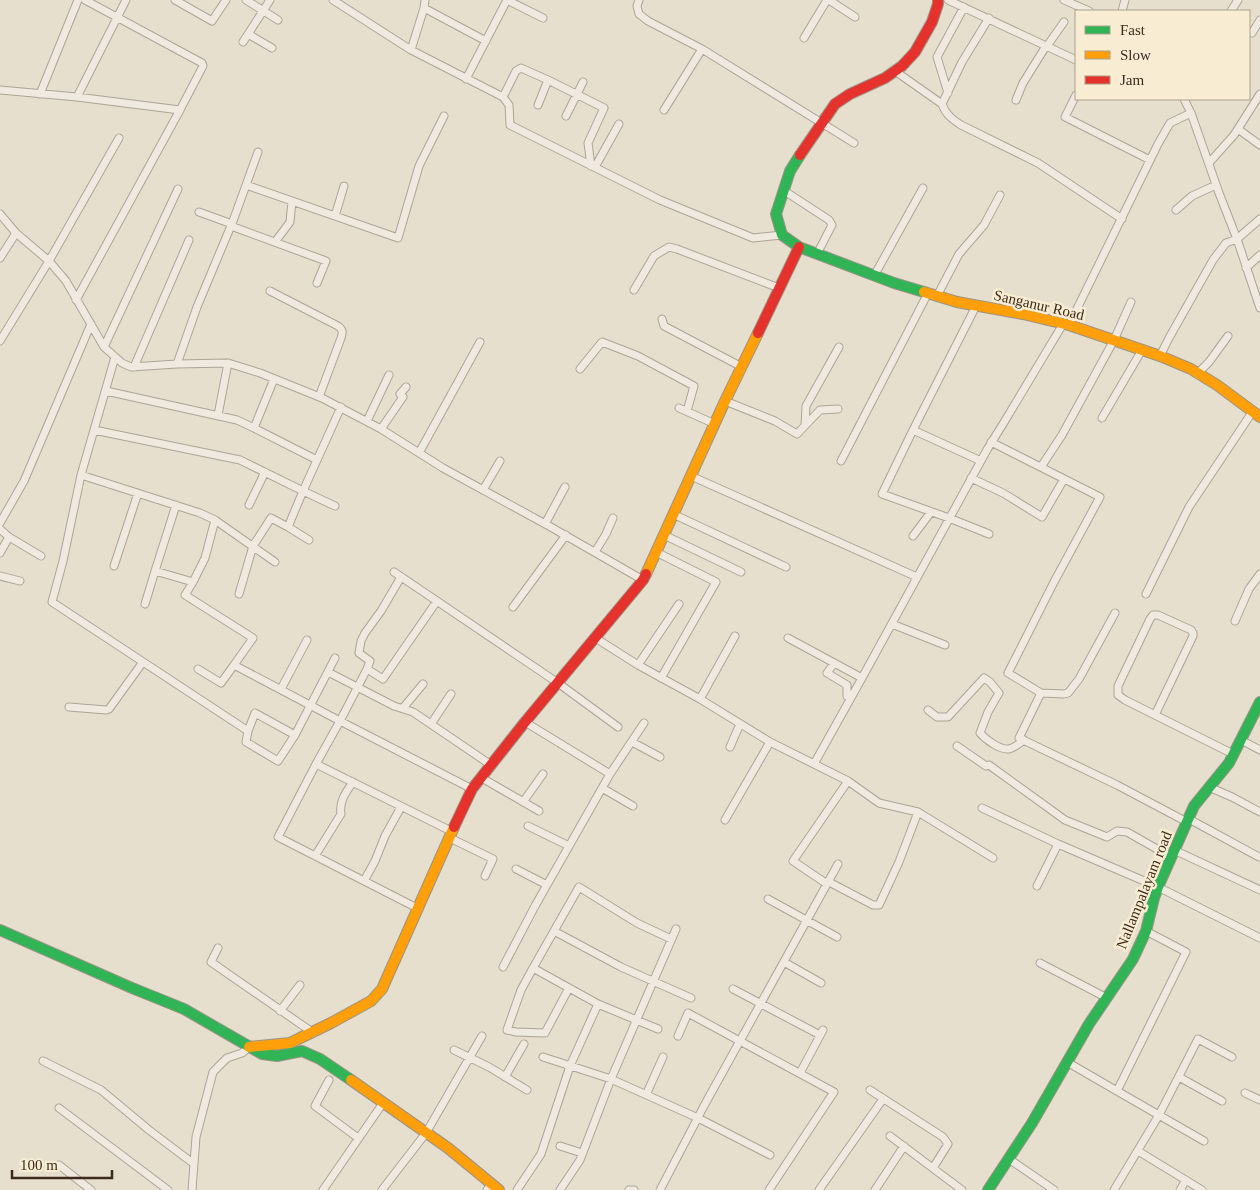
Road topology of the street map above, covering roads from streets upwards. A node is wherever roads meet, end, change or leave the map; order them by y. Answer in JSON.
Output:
{"nodes":[{"id":1,"x":78,"y":0,"type":"edge"},
{"id":2,"x":85,"y":0,"type":"edge"},
{"id":3,"x":126,"y":0,"type":"edge"},
{"id":4,"x":175,"y":0,"type":"edge"},
{"id":5,"x":226,"y":0,"type":"edge"},
{"id":6,"x":246,"y":0,"type":"edge"},
{"id":7,"x":270,"y":0,"type":"edge"},
{"id":8,"x":332,"y":0,"type":"edge"},
{"id":9,"x":639,"y":0,"type":"edge"},
{"id":10,"x":828,"y":0,"type":"edge"},
{"id":11,"x":938,"y":0,"type":"edge"},
{"id":12,"x":948,"y":0,"type":"edge"},
{"id":13,"x":1064,"y":0,"type":"edge"},
{"id":14,"x":424,"y":4,"type":"edge"},
{"id":15,"x":964,"y":7,"type":"junction"},
{"id":16,"x":1087,"y":10,"type":"edge"},
{"id":17,"x":263,"y":11,"type":"junction"},
{"id":18,"x":117,"y":16,"type":"junction"},
{"id":19,"x":855,"y":17,"type":"dead end"},
{"id":20,"x":542,"y":18,"type":"dead end"},
{"id":21,"x":989,"y":18,"type":"junction"},
{"id":22,"x":278,"y":20,"type":"dead end"},
{"id":23,"x":1260,"y":20,"type":"edge"},
{"id":24,"x":1064,"y":22,"type":"dead end"},
{"id":25,"x":1252,"y":33,"type":"dead end"},
{"id":26,"x":248,"y":34,"type":"junction"},
{"id":27,"x":804,"y":38,"type":"dead end"},
{"id":28,"x":486,"y":41,"type":"junction"},
{"id":29,"x":243,"y":42,"type":"dead end"},
{"id":30,"x":1047,"y":46,"type":"junction"},
{"id":31,"x":272,"y":48,"type":"dead end"},
{"id":32,"x":702,"y":49,"type":"junction"},
{"id":33,"x":411,"y":50,"type":"junction"},
{"id":34,"x":1075,"y":60,"type":"edge"},
{"id":35,"x":895,"y":71,"type":"junction"},
{"id":36,"x":466,"y":79,"type":"junction"},
{"id":37,"x":548,"y":80,"type":"junction"},
{"id":38,"x":583,"y":82,"type":"dead end"},
{"id":39,"x":0,"y":90,"type":"edge"},
{"id":40,"x":40,"y":94,"type":"junction"},
{"id":41,"x":577,"y":94,"type":"junction"},
{"id":42,"x":948,"y":94,"type":"junction"},
{"id":43,"x":1260,"y":94,"type":"edge"},
{"id":44,"x":77,"y":97,"type":"junction"},
{"id":45,"x":503,"y":97,"type":"junction"},
{"id":46,"x":1075,"y":97,"type":"edge"},
{"id":47,"x":1016,"y":100,"type":"dead end"},
{"id":48,"x":1184,"y":100,"type":"edge"},
{"id":49,"x":942,"y":104,"type":"junction"},
{"id":50,"x":538,"y":105,"type":"dead end"},
{"id":51,"x":180,"y":110,"type":"junction"},
{"id":52,"x":664,"y":110,"type":"dead end"},
{"id":53,"x":1191,"y":113,"type":"junction"},
{"id":54,"x":444,"y":116,"type":"dead end"},
{"id":55,"x":566,"y":116,"type":"dead end"},
{"id":56,"x":822,"y":123,"type":"junction"},
{"id":57,"x":619,"y":124,"type":"dead end"},
{"id":58,"x":1238,"y":128,"type":"junction"},
{"id":59,"x":120,"y":138,"type":"dead end"},
{"id":60,"x":854,"y":143,"type":"dead end"},
{"id":61,"x":1260,"y":145,"type":"edge"},
{"id":62,"x":258,"y":152,"type":"dead end"},
{"id":63,"x":1150,"y":160,"type":"junction"},
{"id":64,"x":1209,"y":163,"type":"junction"},
{"id":65,"x":593,"y":167,"type":"junction"},
{"id":66,"x":246,"y":185,"type":"junction"},
{"id":67,"x":1216,"y":185,"type":"junction"},
{"id":68,"x":344,"y":186,"type":"dead end"},
{"id":69,"x":923,"y":188,"type":"dead end"},
{"id":70,"x":178,"y":189,"type":"dead end"},
{"id":71,"x":783,"y":190,"type":"junction"},
{"id":72,"x":1000,"y":195,"type":"dead end"},
{"id":73,"x":292,"y":201,"type":"junction"},
{"id":74,"x":1176,"y":210,"type":"dead end"},
{"id":75,"x":199,"y":212,"type":"dead end"},
{"id":76,"x":0,"y":214,"type":"edge"},
{"id":77,"x":335,"y":216,"type":"junction"},
{"id":78,"x":1122,"y":219,"type":"junction"},
{"id":79,"x":1260,"y":219,"type":"edge"},
{"id":80,"x":231,"y":225,"type":"junction"},
{"id":81,"x":16,"y":233,"type":"junction"},
{"id":82,"x":782,"y":235,"type":"junction"},
{"id":83,"x":1237,"y":239,"type":"junction"},
{"id":84,"x":189,"y":240,"type":"dead end"},
{"id":85,"x":275,"y":242,"type":"junction"},
{"id":86,"x":799,"y":247,"type":"junction"},
{"id":87,"x":817,"y":254,"type":"junction"},
{"id":88,"x":1260,"y":255,"type":"edge"},
{"id":89,"x":0,"y":258,"type":"edge"},
{"id":90,"x":49,"y":262,"type":"junction"},
{"id":91,"x":1246,"y":268,"type":"junction"},
{"id":92,"x":874,"y":276,"type":"junction"},
{"id":93,"x":317,"y":283,"type":"dead end"},
{"id":94,"x":779,"y":288,"type":"junction"},
{"id":95,"x":634,"y":290,"type":"dead end"},
{"id":96,"x":270,"y":291,"type":"dead end"},
{"id":97,"x":933,"y":295,"type":"junction"},
{"id":98,"x":76,"y":300,"type":"junction"},
{"id":99,"x":1131,"y":302,"type":"dead end"},
{"id":100,"x":976,"y":306,"type":"junction"},
{"id":101,"x":1260,"y":308,"type":"edge"},
{"id":102,"x":662,"y":319,"type":"dead end"},
{"id":103,"x":91,"y":324,"type":"junction"},
{"id":104,"x":1066,"y":324,"type":"junction"},
{"id":105,"x":1228,"y":336,"type":"dead end"},
{"id":106,"x":1114,"y":340,"type":"junction"},
{"id":107,"x":0,"y":341,"type":"edge"},
{"id":108,"x":480,"y":342,"type":"dead end"},
{"id":109,"x":104,"y":347,"type":"junction"},
{"id":110,"x":839,"y":347,"type":"dead end"},
{"id":111,"x":1142,"y":350,"type":"junction"},
{"id":112,"x":1160,"y":356,"type":"junction"},
{"id":113,"x":115,"y":357,"type":"junction"},
{"id":114,"x":228,"y":363,"type":"junction"},
{"id":115,"x":177,"y":364,"type":"junction"},
{"id":116,"x":134,"y":367,"type":"junction"},
{"id":117,"x":742,"y":367,"type":"junction"},
{"id":118,"x":580,"y":369,"type":"dead end"},
{"id":119,"x":1198,"y":374,"type":"junction"},
{"id":120,"x":389,"y":375,"type":"dead end"},
{"id":121,"x":274,"y":379,"type":"junction"},
{"id":122,"x":406,"y":387,"type":"dead end"},
{"id":123,"x":106,"y":391,"type":"junction"},
{"id":124,"x":319,"y":397,"type":"junction"},
{"id":125,"x":725,"y":401,"type":"junction"},
{"id":126,"x":341,"y":407,"type":"junction"},
{"id":127,"x":678,"y":408,"type":"dead end"},
{"id":128,"x":838,"y":409,"type":"dead end"},
{"id":129,"x":687,"y":411,"type":"junction"},
{"id":130,"x":1257,"y":412,"type":"edge"},
{"id":131,"x":218,"y":416,"type":"junction"},
{"id":132,"x":1102,"y":418,"type":"dead end"},
{"id":133,"x":367,"y":421,"type":"junction"},
{"id":134,"x":715,"y":424,"type":"junction"},
{"id":135,"x":806,"y":425,"type":"junction"},
{"id":136,"x":254,"y":428,"type":"junction"},
{"id":137,"x":381,"y":429,"type":"junction"},
{"id":138,"x":94,"y":430,"type":"junction"},
{"id":139,"x":913,"y":430,"type":"junction"},
{"id":140,"x":991,"y":442,"type":"junction"},
{"id":141,"x":419,"y":453,"type":"junction"},
{"id":142,"x":317,"y":460,"type":"junction"},
{"id":143,"x":980,"y":460,"type":"junction"},
{"id":144,"x":500,"y":461,"type":"dead end"},
{"id":145,"x":841,"y":461,"type":"dead end"},
{"id":146,"x":1040,"y":467,"type":"junction"},
{"id":147,"x":265,"y":472,"type":"junction"},
{"id":148,"x":81,"y":475,"type":"junction"},
{"id":149,"x":691,"y":476,"type":"junction"},
{"id":150,"x":971,"y":478,"type":"junction"},
{"id":151,"x":1064,"y":479,"type":"junction"},
{"id":152,"x":565,"y":488,"type":"dead end"},
{"id":153,"x":483,"y":490,"type":"junction"},
{"id":154,"x":303,"y":491,"type":"junction"},
{"id":155,"x":138,"y":493,"type":"junction"},
{"id":156,"x":248,"y":504,"type":"dead end"},
{"id":157,"x":176,"y":505,"type":"junction"},
{"id":158,"x":335,"y":506,"type":"dead end"},
{"id":159,"x":931,"y":512,"type":"junction"},
{"id":160,"x":673,"y":514,"type":"junction"},
{"id":161,"x":613,"y":518,"type":"dead end"},
{"id":162,"x":949,"y":518,"type":"junction"},
{"id":163,"x":215,"y":520,"type":"junction"},
{"id":164,"x":0,"y":523,"type":"edge"},
{"id":165,"x":545,"y":524,"type":"junction"},
{"id":166,"x":288,"y":527,"type":"junction"},
{"id":167,"x":0,"y":530,"type":"edge"},
{"id":168,"x":988,"y":534,"type":"dead end"},
{"id":169,"x":566,"y":535,"type":"junction"},
{"id":170,"x":664,"y":535,"type":"junction"},
{"id":171,"x":913,"y":536,"type":"dead end"},
{"id":172,"x":9,"y":537,"type":"junction"},
{"id":173,"x":309,"y":540,"type":"dead end"},
{"id":174,"x":253,"y":546,"type":"junction"},
{"id":175,"x":1,"y":551,"type":"edge"},
{"id":176,"x":595,"y":552,"type":"junction"},
{"id":177,"x":656,"y":552,"type":"junction"},
{"id":178,"x":41,"y":556,"type":"dead end"},
{"id":179,"x":275,"y":562,"type":"dead end"},
{"id":180,"x":114,"y":566,"type":"dead end"},
{"id":181,"x":786,"y":567,"type":"dead end"},
{"id":182,"x":155,"y":571,"type":"junction"},
{"id":183,"x":394,"y":572,"type":"dead end"},
{"id":184,"x":741,"y":572,"type":"dead end"},
{"id":185,"x":1260,"y":574,"type":"edge"},
{"id":186,"x":0,"y":576,"type":"edge"},
{"id":187,"x":401,"y":577,"type":"junction"},
{"id":188,"x":917,"y":577,"type":"junction"},
{"id":189,"x":643,"y":580,"type":"junction"},
{"id":190,"x":20,"y":581,"type":"dead end"},
{"id":191,"x":193,"y":582,"type":"junction"},
{"id":192,"x":239,"y":594,"type":"dead end"},
{"id":193,"x":1146,"y":594,"type":"dead end"},
{"id":194,"x":437,"y":602,"type":"junction"},
{"id":195,"x":145,"y":604,"type":"dead end"},
{"id":196,"x":679,"y":604,"type":"dead end"},
{"id":197,"x":513,"y":607,"type":"dead end"},
{"id":198,"x":1115,"y":613,"type":"dead end"},
{"id":199,"x":1235,"y":621,"type":"dead end"},
{"id":200,"x":892,"y":624,"type":"junction"},
{"id":201,"x":735,"y":636,"type":"dead end"},
{"id":202,"x":594,"y":637,"type":"junction"},
{"id":203,"x":788,"y":638,"type":"dead end"},
{"id":204,"x":307,"y":640,"type":"dead end"},
{"id":205,"x":945,"y":645,"type":"dead end"},
{"id":206,"x":335,"y":658,"type":"dead end"},
{"id":207,"x":143,"y":662,"type":"junction"},
{"id":208,"x":834,"y":663,"type":"junction"},
{"id":209,"x":234,"y":665,"type":"junction"},
{"id":210,"x":638,"y":665,"type":"junction"},
{"id":211,"x":198,"y":669,"type":"dead end"},
{"id":212,"x":367,"y":669,"type":"junction"},
{"id":213,"x":328,"y":672,"type":"junction"},
{"id":214,"x":661,"y":678,"type":"junction"},
{"id":215,"x":862,"y":678,"type":"junction"},
{"id":216,"x":558,"y":683,"type":"junction"},
{"id":217,"x":423,"y":684,"type":"dead end"},
{"id":218,"x":357,"y":688,"type":"junction"},
{"id":219,"x":281,"y":689,"type":"junction"},
{"id":220,"x":1041,"y":693,"type":"junction"},
{"id":221,"x":451,"y":694,"type":"dead end"},
{"id":222,"x":847,"y":696,"type":"dead end"},
{"id":223,"x":700,"y":699,"type":"junction"},
{"id":224,"x":1260,"y":704,"type":"edge"},
{"id":225,"x":310,"y":705,"type":"junction"},
{"id":226,"x":69,"y":707,"type":"dead end"},
{"id":227,"x":403,"y":708,"type":"junction"},
{"id":228,"x":928,"y":710,"type":"dead end"},
{"id":229,"x":1154,"y":715,"type":"junction"},
{"id":230,"x":340,"y":721,"type":"junction"},
{"id":231,"x":525,"y":722,"type":"junction"},
{"id":232,"x":644,"y":723,"type":"dead end"},
{"id":233,"x":431,"y":724,"type":"junction"},
{"id":234,"x":740,"y":724,"type":"junction"},
{"id":235,"x":618,"y":727,"type":"dead end"},
{"id":236,"x":248,"y":731,"type":"junction"},
{"id":237,"x":295,"y":735,"type":"junction"},
{"id":238,"x":1024,"y":740,"type":"junction"},
{"id":239,"x":1241,"y":740,"type":"junction"},
{"id":240,"x":632,"y":742,"type":"junction"},
{"id":241,"x":770,"y":742,"type":"junction"},
{"id":242,"x":730,"y":746,"type":"dead end"},
{"id":243,"x":957,"y":746,"type":"dead end"},
{"id":244,"x":1260,"y":750,"type":"edge"},
{"id":245,"x":1233,"y":754,"type":"junction"},
{"id":246,"x":660,"y":757,"type":"dead end"},
{"id":247,"x":316,"y":764,"type":"junction"},
{"id":248,"x":814,"y":764,"type":"junction"},
{"id":249,"x":491,"y":765,"type":"junction"},
{"id":250,"x":543,"y":774,"type":"dead end"},
{"id":251,"x":610,"y":774,"type":"junction"},
{"id":252,"x":482,"y":778,"type":"junction"},
{"id":253,"x":848,"y":781,"type":"junction"},
{"id":254,"x":352,"y":782,"type":"junction"},
{"id":255,"x":1209,"y":787,"type":"junction"},
{"id":256,"x":602,"y":788,"type":"junction"},
{"id":257,"x":472,"y":789,"type":"junction"},
{"id":258,"x":523,"y":802,"type":"junction"},
{"id":259,"x":401,"y":806,"type":"junction"},
{"id":260,"x":633,"y":806,"type":"dead end"},
{"id":261,"x":982,"y":808,"type":"dead end"},
{"id":262,"x":539,"y":811,"type":"dead end"},
{"id":263,"x":918,"y":812,"type":"junction"},
{"id":264,"x":1260,"y":812,"type":"edge"},
{"id":265,"x":725,"y":820,"type":"dead end"},
{"id":266,"x":1188,"y":821,"type":"junction"},
{"id":267,"x":528,"y":826,"type":"dead end"},
{"id":268,"x":451,"y":835,"type":"junction"},
{"id":269,"x":1058,"y":844,"type":"junction"},
{"id":270,"x":569,"y":846,"type":"junction"},
{"id":271,"x":1173,"y":853,"type":"junction"},
{"id":272,"x":315,"y":856,"type":"junction"},
{"id":273,"x":1259,"y":857,"type":"edge"},
{"id":274,"x":993,"y":858,"type":"dead end"},
{"id":275,"x":838,"y":864,"type":"dead end"},
{"id":276,"x":516,"y":869,"type":"dead end"},
{"id":277,"x":485,"y":876,"type":"dead end"},
{"id":278,"x":364,"y":881,"type":"junction"},
{"id":279,"x":828,"y":883,"type":"junction"},
{"id":280,"x":546,"y":885,"type":"junction"},
{"id":281,"x":1038,"y":886,"type":"dead end"},
{"id":282,"x":1158,"y":886,"type":"junction"},
{"id":283,"x":1260,"y":890,"type":"edge"},
{"id":284,"x":768,"y":898,"type":"dead end"},
{"id":285,"x":419,"y":909,"type":"junction"},
{"id":286,"x":807,"y":919,"type":"junction"},
{"id":287,"x":676,"y":929,"type":"dead end"},
{"id":288,"x":0,"y":930,"type":"edge"},
{"id":289,"x":554,"y":931,"type":"junction"},
{"id":290,"x":1146,"y":931,"type":"junction"},
{"id":291,"x":837,"y":937,"type":"dead end"},
{"id":292,"x":1260,"y":938,"type":"edge"},
{"id":293,"x":671,"y":939,"type":"junction"},
{"id":294,"x":218,"y":948,"type":"dead end"},
{"id":295,"x":784,"y":962,"type":"junction"},
{"id":296,"x":1040,"y":963,"type":"dead end"},
{"id":297,"x":503,"y":967,"type":"dead end"},
{"id":298,"x":533,"y":968,"type":"junction"},
{"id":299,"x":652,"y":982,"type":"junction"},
{"id":300,"x":822,"y":983,"type":"dead end"},
{"id":301,"x":300,"y":984,"type":"dead end"},
{"id":302,"x":569,"y":988,"type":"junction"},
{"id":303,"x":733,"y":989,"type":"dead end"},
{"id":304,"x":691,"y":998,"type":"dead end"},
{"id":305,"x":1107,"y":998,"type":"junction"},
{"id":306,"x":598,"y":1004,"type":"junction"},
{"id":307,"x":761,"y":1004,"type":"junction"},
{"id":308,"x":280,"y":1010,"type":"junction"},
{"id":309,"x":636,"y":1020,"type":"junction"},
{"id":310,"x":658,"y":1029,"type":"dead end"},
{"id":311,"x":312,"y":1032,"type":"junction"},
{"id":312,"x":482,"y":1036,"type":"dead end"},
{"id":313,"x":678,"y":1036,"type":"dead end"},
{"id":314,"x":740,"y":1042,"type":"junction"},
{"id":315,"x":524,"y":1044,"type":"dead end"},
{"id":316,"x":249,"y":1047,"type":"junction"},
{"id":317,"x":454,"y":1050,"type":"dead end"},
{"id":318,"x":543,"y":1057,"type":"dead end"},
{"id":319,"x":662,"y":1057,"type":"dead end"},
{"id":320,"x":1232,"y":1057,"type":"dead end"},
{"id":321,"x":469,"y":1058,"type":"junction"},
{"id":322,"x":43,"y":1061,"type":"dead end"},
{"id":323,"x":1067,"y":1062,"type":"junction"},
{"id":324,"x":570,"y":1066,"type":"junction"},
{"id":325,"x":800,"y":1073,"type":"junction"},
{"id":326,"x":505,"y":1077,"type":"junction"},
{"id":327,"x":1178,"y":1077,"type":"junction"},
{"id":328,"x":611,"y":1079,"type":"junction"},
{"id":329,"x":329,"y":1080,"type":"dead end"},
{"id":330,"x":527,"y":1090,"type":"dead end"},
{"id":331,"x":870,"y":1090,"type":"dead end"},
{"id":332,"x":1117,"y":1091,"type":"junction"},
{"id":333,"x":1245,"y":1092,"type":"dead end"},
{"id":334,"x":646,"y":1095,"type":"junction"},
{"id":335,"x":883,"y":1098,"type":"junction"},
{"id":336,"x":1260,"y":1100,"type":"edge"},
{"id":337,"x":1222,"y":1101,"type":"dead end"},
{"id":338,"x":383,"y":1103,"type":"junction"},
{"id":339,"x":58,"y":1108,"type":"dead end"},
{"id":340,"x":1159,"y":1115,"type":"junction"},
{"id":341,"x":698,"y":1118,"type":"junction"},
{"id":342,"x":426,"y":1133,"type":"junction"},
{"id":343,"x":890,"y":1136,"type":"dead end"},
{"id":344,"x":358,"y":1138,"type":"junction"},
{"id":345,"x":1204,"y":1141,"type":"dead end"},
{"id":346,"x":560,"y":1146,"type":"dead end"},
{"id":347,"x":904,"y":1146,"type":"junction"},
{"id":348,"x":1138,"y":1151,"type":"junction"},
{"id":349,"x":582,"y":1153,"type":"junction"},
{"id":350,"x":770,"y":1154,"type":"dead end"},
{"id":351,"x":1009,"y":1159,"type":"junction"},
{"id":352,"x":194,"y":1164,"type":"junction"},
{"id":353,"x":59,"y":1165,"type":"dead end"},
{"id":354,"x":933,"y":1168,"type":"junction"},
{"id":355,"x":1186,"y":1180,"type":"junction"},
{"id":356,"x":492,"y":1188,"type":"edge"},
{"id":357,"x":821,"y":1189,"type":"edge"},
{"id":358,"x":990,"y":1189,"type":"edge"},
{"id":359,"x":91,"y":1190,"type":"edge"},
{"id":360,"x":168,"y":1190,"type":"edge"},
{"id":361,"x":192,"y":1190,"type":"edge"},
{"id":362,"x":323,"y":1190,"type":"edge"},
{"id":363,"x":382,"y":1190,"type":"edge"},
{"id":364,"x":517,"y":1190,"type":"edge"},
{"id":365,"x":560,"y":1190,"type":"edge"},
{"id":366,"x":630,"y":1190,"type":"edge"},
{"id":367,"x":634,"y":1190,"type":"edge"},
{"id":368,"x":660,"y":1190,"type":"edge"},
{"id":369,"x":769,"y":1190,"type":"edge"},
{"id":370,"x":875,"y":1190,"type":"edge"},
{"id":371,"x":962,"y":1190,"type":"edge"},
{"id":372,"x":1054,"y":1190,"type":"edge"},
{"id":373,"x":1115,"y":1190,"type":"edge"},
{"id":374,"x":1180,"y":1190,"type":"edge"},
{"id":375,"x":1202,"y":1190,"type":"edge"}],
"edges":[{"from":1,"to":40,"type":"street"},
{"from":2,"to":18,"type":"street"},
{"from":3,"to":18,"type":"street"},
{"from":4,"to":5,"type":"street"},
{"from":6,"to":17,"type":"street"},
{"from":7,"to":17,"type":"street"},
{"from":8,"to":33,"type":"street"},
{"from":9,"to":32,"type":"street"},
{"from":10,"to":19,"type":"street"},
{"from":10,"to":27,"type":"street"},
{"from":11,"to":35,"type":"street"},
{"from":12,"to":15,"type":"street"},
{"from":13,"to":16,"type":"street"},
{"from":14,"to":28,"type":"street"},
{"from":14,"to":33,"type":"street"},
{"from":15,"to":21,"type":"street"},
{"from":15,"to":42,"type":"street"},
{"from":17,"to":22,"type":"street"},
{"from":17,"to":26,"type":"street"},
{"from":18,"to":44,"type":"street"},
{"from":18,"to":51,"type":"street"},
{"from":20,"to":28,"type":"street"},
{"from":21,"to":30,"type":"street"},
{"from":21,"to":42,"type":"street"},
{"from":23,"to":25,"type":"street"},
{"from":24,"to":30,"type":"street"},
{"from":26,"to":29,"type":"street"},
{"from":26,"to":31,"type":"street"},
{"from":28,"to":36,"type":"street"},
{"from":30,"to":34,"type":"street"},
{"from":30,"to":47,"type":"street"},
{"from":32,"to":52,"type":"street"},
{"from":32,"to":56,"type":"street"},
{"from":33,"to":36,"type":"street"},
{"from":35,"to":49,"type":"street"},
{"from":35,"to":56,"type":"street"},
{"from":36,"to":45,"type":"street"},
{"from":37,"to":41,"type":"street"},
{"from":37,"to":45,"type":"street"},
{"from":37,"to":50,"type":"street"},
{"from":38,"to":41,"type":"street"},
{"from":39,"to":40,"type":"street"},
{"from":40,"to":44,"type":"street"},
{"from":41,"to":55,"type":"street"},
{"from":41,"to":65,"type":"street"},
{"from":42,"to":49,"type":"street"},
{"from":43,"to":58,"type":"street"},
{"from":44,"to":51,"type":"street"},
{"from":45,"to":65,"type":"street"},
{"from":46,"to":63,"type":"street"},
{"from":48,"to":53,"type":"street"},
{"from":49,"to":78,"type":"street"},
{"from":51,"to":98,"type":"street"},
{"from":53,"to":63,"type":"street"},
{"from":53,"to":64,"type":"street"},
{"from":54,"to":77,"type":"street"},
{"from":56,"to":60,"type":"street"},
{"from":56,"to":71,"type":"street"},
{"from":57,"to":65,"type":"street"},
{"from":58,"to":61,"type":"street"},
{"from":58,"to":64,"type":"street"},
{"from":59,"to":90,"type":"street"},
{"from":62,"to":66,"type":"street"},
{"from":63,"to":78,"type":"street"},
{"from":64,"to":67,"type":"street"},
{"from":65,"to":82,"type":"street"},
{"from":66,"to":73,"type":"street"},
{"from":66,"to":80,"type":"street"},
{"from":67,"to":74,"type":"street"},
{"from":67,"to":83,"type":"street"},
{"from":68,"to":77,"type":"street"},
{"from":69,"to":92,"type":"street"},
{"from":70,"to":109,"type":"street"},
{"from":71,"to":82,"type":"street"},
{"from":71,"to":87,"type":"street"},
{"from":72,"to":97,"type":"street"},
{"from":73,"to":77,"type":"street"},
{"from":73,"to":85,"type":"street"},
{"from":75,"to":80,"type":"street"},
{"from":76,"to":81,"type":"street"},
{"from":78,"to":104,"type":"street"},
{"from":79,"to":83,"type":"street"},
{"from":80,"to":85,"type":"street"},
{"from":80,"to":115,"type":"street"},
{"from":81,"to":89,"type":"street"},
{"from":81,"to":90,"type":"street"},
{"from":82,"to":86,"type":"street","name":"Sanganur Road"},
{"from":83,"to":91,"type":"street"},
{"from":83,"to":112,"type":"street"},
{"from":84,"to":116,"type":"street"},
{"from":85,"to":93,"type":"street"},
{"from":86,"to":87,"type":"street","name":"Sanganur Road"},
{"from":86,"to":94,"type":"street"},
{"from":87,"to":92,"type":"street","name":"Sanganur Road"},
{"from":88,"to":91,"type":"street"},
{"from":90,"to":98,"type":"street"},
{"from":90,"to":107,"type":"street"},
{"from":91,"to":101,"type":"street"},
{"from":92,"to":97,"type":"street","name":"Sanganur Road"},
{"from":94,"to":95,"type":"street"},
{"from":94,"to":117,"type":"street"},
{"from":96,"to":124,"type":"street"},
{"from":97,"to":100,"type":"street","name":"Sanganur Road"},
{"from":97,"to":145,"type":"street"},
{"from":98,"to":103,"type":"street"},
{"from":99,"to":106,"type":"street"},
{"from":100,"to":104,"type":"street","name":"Sanganur Road"},
{"from":100,"to":139,"type":"street"},
{"from":102,"to":117,"type":"street"},
{"from":103,"to":109,"type":"street"},
{"from":103,"to":164,"type":"street"},
{"from":104,"to":106,"type":"street","name":"Sanganur Road"},
{"from":104,"to":140,"type":"street"},
{"from":105,"to":119,"type":"street"},
{"from":106,"to":111,"type":"street","name":"Sanganur Road"},
{"from":106,"to":146,"type":"street"},
{"from":108,"to":141,"type":"street"},
{"from":109,"to":113,"type":"street"},
{"from":110,"to":135,"type":"street"},
{"from":111,"to":112,"type":"street","name":"Sanganur Road"},
{"from":111,"to":132,"type":"street"},
{"from":112,"to":119,"type":"street","name":"Sanganur Road"},
{"from":113,"to":116,"type":"street"},
{"from":113,"to":123,"type":"street"},
{"from":114,"to":115,"type":"street"},
{"from":114,"to":121,"type":"street"},
{"from":114,"to":131,"type":"street"},
{"from":115,"to":116,"type":"street"},
{"from":117,"to":125,"type":"street"},
{"from":118,"to":129,"type":"street"},
{"from":119,"to":130,"type":"street","name":"Sanganur Road"},
{"from":120,"to":133,"type":"street"},
{"from":121,"to":124,"type":"street"},
{"from":121,"to":136,"type":"street"},
{"from":122,"to":137,"type":"street"},
{"from":123,"to":131,"type":"street"},
{"from":123,"to":138,"type":"street"},
{"from":124,"to":126,"type":"street"},
{"from":125,"to":134,"type":"street"},
{"from":125,"to":135,"type":"street"},
{"from":126,"to":133,"type":"street"},
{"from":126,"to":142,"type":"street"},
{"from":127,"to":129,"type":"street"},
{"from":128,"to":135,"type":"street"},
{"from":129,"to":134,"type":"street"},
{"from":130,"to":193,"type":"street"},
{"from":131,"to":136,"type":"street"},
{"from":133,"to":137,"type":"street"},
{"from":134,"to":149,"type":"street"},
{"from":136,"to":142,"type":"street"},
{"from":137,"to":141,"type":"street"},
{"from":138,"to":147,"type":"street"},
{"from":138,"to":148,"type":"street"},
{"from":139,"to":143,"type":"street"},
{"from":139,"to":159,"type":"street"},
{"from":140,"to":143,"type":"street"},
{"from":140,"to":146,"type":"street"},
{"from":141,"to":153,"type":"street"},
{"from":142,"to":154,"type":"street"},
{"from":143,"to":150,"type":"street"},
{"from":144,"to":153,"type":"street"},
{"from":146,"to":151,"type":"street"},
{"from":147,"to":154,"type":"street"},
{"from":147,"to":156,"type":"street"},
{"from":148,"to":155,"type":"street"},
{"from":148,"to":207,"type":"street"},
{"from":149,"to":160,"type":"street"},
{"from":149,"to":188,"type":"street"},
{"from":150,"to":151,"type":"street"},
{"from":150,"to":162,"type":"street"},
{"from":151,"to":220,"type":"street"},
{"from":152,"to":165,"type":"street"},
{"from":153,"to":165,"type":"street"},
{"from":154,"to":158,"type":"street"},
{"from":154,"to":166,"type":"street"},
{"from":155,"to":157,"type":"street"},
{"from":155,"to":180,"type":"street"},
{"from":157,"to":163,"type":"street"},
{"from":157,"to":182,"type":"street"},
{"from":159,"to":162,"type":"street"},
{"from":159,"to":171,"type":"street"},
{"from":160,"to":170,"type":"street"},
{"from":160,"to":181,"type":"street"},
{"from":161,"to":176,"type":"street"},
{"from":162,"to":168,"type":"street"},
{"from":162,"to":188,"type":"street"},
{"from":163,"to":174,"type":"street"},
{"from":163,"to":191,"type":"street"},
{"from":165,"to":169,"type":"street"},
{"from":166,"to":173,"type":"street"},
{"from":166,"to":174,"type":"street"},
{"from":167,"to":172,"type":"street"},
{"from":169,"to":176,"type":"street"},
{"from":169,"to":197,"type":"street"},
{"from":170,"to":177,"type":"street"},
{"from":170,"to":184,"type":"street"},
{"from":172,"to":175,"type":"street"},
{"from":172,"to":178,"type":"street"},
{"from":174,"to":179,"type":"street"},
{"from":174,"to":192,"type":"street"},
{"from":176,"to":189,"type":"street"},
{"from":177,"to":189,"type":"street"},
{"from":177,"to":214,"type":"street"},
{"from":182,"to":191,"type":"street"},
{"from":182,"to":195,"type":"street"},
{"from":183,"to":187,"type":"street"},
{"from":185,"to":199,"type":"street"},
{"from":186,"to":190,"type":"street"},
{"from":187,"to":194,"type":"street"},
{"from":187,"to":212,"type":"street"},
{"from":188,"to":200,"type":"street"},
{"from":189,"to":202,"type":"street"},
{"from":191,"to":209,"type":"street"},
{"from":194,"to":212,"type":"street"},
{"from":194,"to":216,"type":"street"},
{"from":196,"to":210,"type":"street"},
{"from":198,"to":220,"type":"street"},
{"from":200,"to":205,"type":"street"},
{"from":200,"to":215,"type":"street"},
{"from":201,"to":223,"type":"street"},
{"from":202,"to":210,"type":"street"},
{"from":202,"to":216,"type":"street"},
{"from":203,"to":208,"type":"street"},
{"from":204,"to":219,"type":"street"},
{"from":206,"to":213,"type":"street"},
{"from":207,"to":226,"type":"street"},
{"from":207,"to":236,"type":"street"},
{"from":208,"to":215,"type":"street"},
{"from":208,"to":222,"type":"street"},
{"from":209,"to":211,"type":"street"},
{"from":209,"to":219,"type":"street"},
{"from":210,"to":214,"type":"street"},
{"from":212,"to":218,"type":"street"},
{"from":213,"to":218,"type":"street"},
{"from":213,"to":225,"type":"street"},
{"from":214,"to":223,"type":"street"},
{"from":215,"to":248,"type":"street"},
{"from":216,"to":231,"type":"street"},
{"from":216,"to":235,"type":"street"},
{"from":217,"to":227,"type":"street"},
{"from":218,"to":227,"type":"street"},
{"from":218,"to":230,"type":"street"},
{"from":219,"to":225,"type":"street"},
{"from":220,"to":238,"type":"street"},
{"from":221,"to":233,"type":"street"},
{"from":223,"to":234,"type":"street"},
{"from":224,"to":239,"type":"street","name":"Nallampalayam road"},
{"from":225,"to":230,"type":"street"},
{"from":225,"to":237,"type":"street"},
{"from":227,"to":233,"type":"street"},
{"from":228,"to":238,"type":"street"},
{"from":229,"to":229,"type":"street"},
{"from":229,"to":245,"type":"street"},
{"from":230,"to":247,"type":"street"},
{"from":230,"to":257,"type":"street"},
{"from":231,"to":249,"type":"street"},
{"from":231,"to":251,"type":"street"},
{"from":232,"to":240,"type":"street"},
{"from":233,"to":249,"type":"street"},
{"from":234,"to":241,"type":"street"},
{"from":234,"to":242,"type":"street"},
{"from":236,"to":237,"type":"street"},
{"from":236,"to":237,"type":"street"},
{"from":238,"to":266,"type":"street"},
{"from":239,"to":244,"type":"street"},
{"from":239,"to":245,"type":"street","name":"Nallampalayam road"},
{"from":240,"to":246,"type":"street"},
{"from":240,"to":251,"type":"street"},
{"from":241,"to":248,"type":"street"},
{"from":241,"to":265,"type":"street"},
{"from":243,"to":271,"type":"street"},
{"from":245,"to":255,"type":"street","name":"Nallampalayam road"},
{"from":247,"to":254,"type":"street"},
{"from":247,"to":272,"type":"street"},
{"from":248,"to":253,"type":"street"},
{"from":249,"to":252,"type":"street"},
{"from":250,"to":258,"type":"street"},
{"from":251,"to":256,"type":"street"},
{"from":252,"to":257,"type":"street"},
{"from":252,"to":258,"type":"street"},
{"from":253,"to":263,"type":"street"},
{"from":253,"to":279,"type":"street"},
{"from":254,"to":259,"type":"street"},
{"from":254,"to":272,"type":"street"},
{"from":255,"to":264,"type":"street"},
{"from":255,"to":266,"type":"street","name":"Nallampalayam road"},
{"from":256,"to":260,"type":"street"},
{"from":256,"to":270,"type":"street"},
{"from":257,"to":268,"type":"street"},
{"from":258,"to":262,"type":"street"},
{"from":259,"to":268,"type":"street"},
{"from":259,"to":278,"type":"street"},
{"from":261,"to":269,"type":"street"},
{"from":263,"to":274,"type":"street"},
{"from":263,"to":279,"type":"street"},
{"from":266,"to":271,"type":"street","name":"Nallampalayam road"},
{"from":266,"to":273,"type":"street"},
{"from":267,"to":270,"type":"street"},
{"from":268,"to":277,"type":"street"},
{"from":268,"to":285,"type":"street"},
{"from":269,"to":281,"type":"street"},
{"from":269,"to":282,"type":"street"},
{"from":270,"to":280,"type":"street"},
{"from":271,"to":282,"type":"street","name":"Nallampalayam road"},
{"from":271,"to":283,"type":"street"},
{"from":272,"to":278,"type":"street"},
{"from":275,"to":279,"type":"street"},
{"from":276,"to":280,"type":"street"},
{"from":278,"to":285,"type":"street"},
{"from":279,"to":286,"type":"street"},
{"from":280,"to":297,"type":"street"},
{"from":282,"to":290,"type":"street","name":"Nallampalayam road"},
{"from":282,"to":292,"type":"street"},
{"from":284,"to":286,"type":"street"},
{"from":285,"to":311,"type":"street"},
{"from":286,"to":291,"type":"street"},
{"from":286,"to":295,"type":"street"},
{"from":287,"to":293,"type":"street"},
{"from":288,"to":316,"type":"street"},
{"from":289,"to":293,"type":"street"},
{"from":289,"to":298,"type":"street"},
{"from":289,"to":299,"type":"street"},
{"from":290,"to":305,"type":"street","name":"Nallampalayam road"},
{"from":290,"to":332,"type":"street"},
{"from":293,"to":299,"type":"street"},
{"from":294,"to":308,"type":"street"},
{"from":295,"to":300,"type":"street"},
{"from":295,"to":307,"type":"street"},
{"from":296,"to":305,"type":"street"},
{"from":298,"to":302,"type":"street"},
{"from":298,"to":302,"type":"street"},
{"from":299,"to":304,"type":"street"},
{"from":299,"to":309,"type":"street"},
{"from":301,"to":308,"type":"street"},
{"from":302,"to":306,"type":"street"},
{"from":303,"to":307,"type":"street"},
{"from":305,"to":323,"type":"street","name":"Nallampalayam road"},
{"from":306,"to":309,"type":"street"},
{"from":306,"to":324,"type":"street"},
{"from":307,"to":314,"type":"street"},
{"from":307,"to":325,"type":"street"},
{"from":308,"to":311,"type":"street"},
{"from":309,"to":310,"type":"street"},
{"from":309,"to":328,"type":"street"},
{"from":311,"to":316,"type":"street"},
{"from":312,"to":321,"type":"street"},
{"from":313,"to":314,"type":"street"},
{"from":314,"to":325,"type":"street"},
{"from":314,"to":341,"type":"street"},
{"from":315,"to":326,"type":"street"},
{"from":316,"to":338,"type":"street"},
{"from":316,"to":352,"type":"street"},
{"from":317,"to":321,"type":"street"},
{"from":318,"to":324,"type":"street"},
{"from":319,"to":334,"type":"street"},
{"from":320,"to":327,"type":"street"},
{"from":321,"to":326,"type":"street"},
{"from":321,"to":342,"type":"street"},
{"from":322,"to":352,"type":"street"},
{"from":323,"to":332,"type":"street"},
{"from":323,"to":351,"type":"street","name":"Nallampalayam road"},
{"from":324,"to":328,"type":"street"},
{"from":324,"to":364,"type":"street"},
{"from":325,"to":369,"type":"street"},
{"from":326,"to":330,"type":"street"},
{"from":327,"to":337,"type":"street"},
{"from":327,"to":340,"type":"street"},
{"from":328,"to":334,"type":"street"},
{"from":328,"to":349,"type":"street"},
{"from":329,"to":344,"type":"street"},
{"from":331,"to":335,"type":"street"},
{"from":332,"to":340,"type":"street"},
{"from":333,"to":336,"type":"street"},
{"from":334,"to":341,"type":"street"},
{"from":335,"to":354,"type":"street"},
{"from":335,"to":357,"type":"street"},
{"from":338,"to":342,"type":"street"},
{"from":338,"to":344,"type":"street"},
{"from":339,"to":360,"type":"street"},
{"from":340,"to":345,"type":"street"},
{"from":340,"to":348,"type":"street"},
{"from":341,"to":350,"type":"street"},
{"from":341,"to":368,"type":"street"},
{"from":342,"to":356,"type":"street"},
{"from":342,"to":363,"type":"street"},
{"from":343,"to":347,"type":"street"},
{"from":344,"to":362,"type":"street"},
{"from":346,"to":349,"type":"street"},
{"from":347,"to":354,"type":"street"},
{"from":347,"to":370,"type":"street"},
{"from":348,"to":355,"type":"street"},
{"from":348,"to":373,"type":"street"},
{"from":349,"to":365,"type":"street"},
{"from":351,"to":358,"type":"street","name":"Nallampalayam road"},
{"from":351,"to":372,"type":"street"},
{"from":352,"to":361,"type":"street"},
{"from":353,"to":359,"type":"street"},
{"from":354,"to":371,"type":"street"},
{"from":355,"to":374,"type":"street"},
{"from":355,"to":375,"type":"street"},
{"from":366,"to":367,"type":"street"}]}
